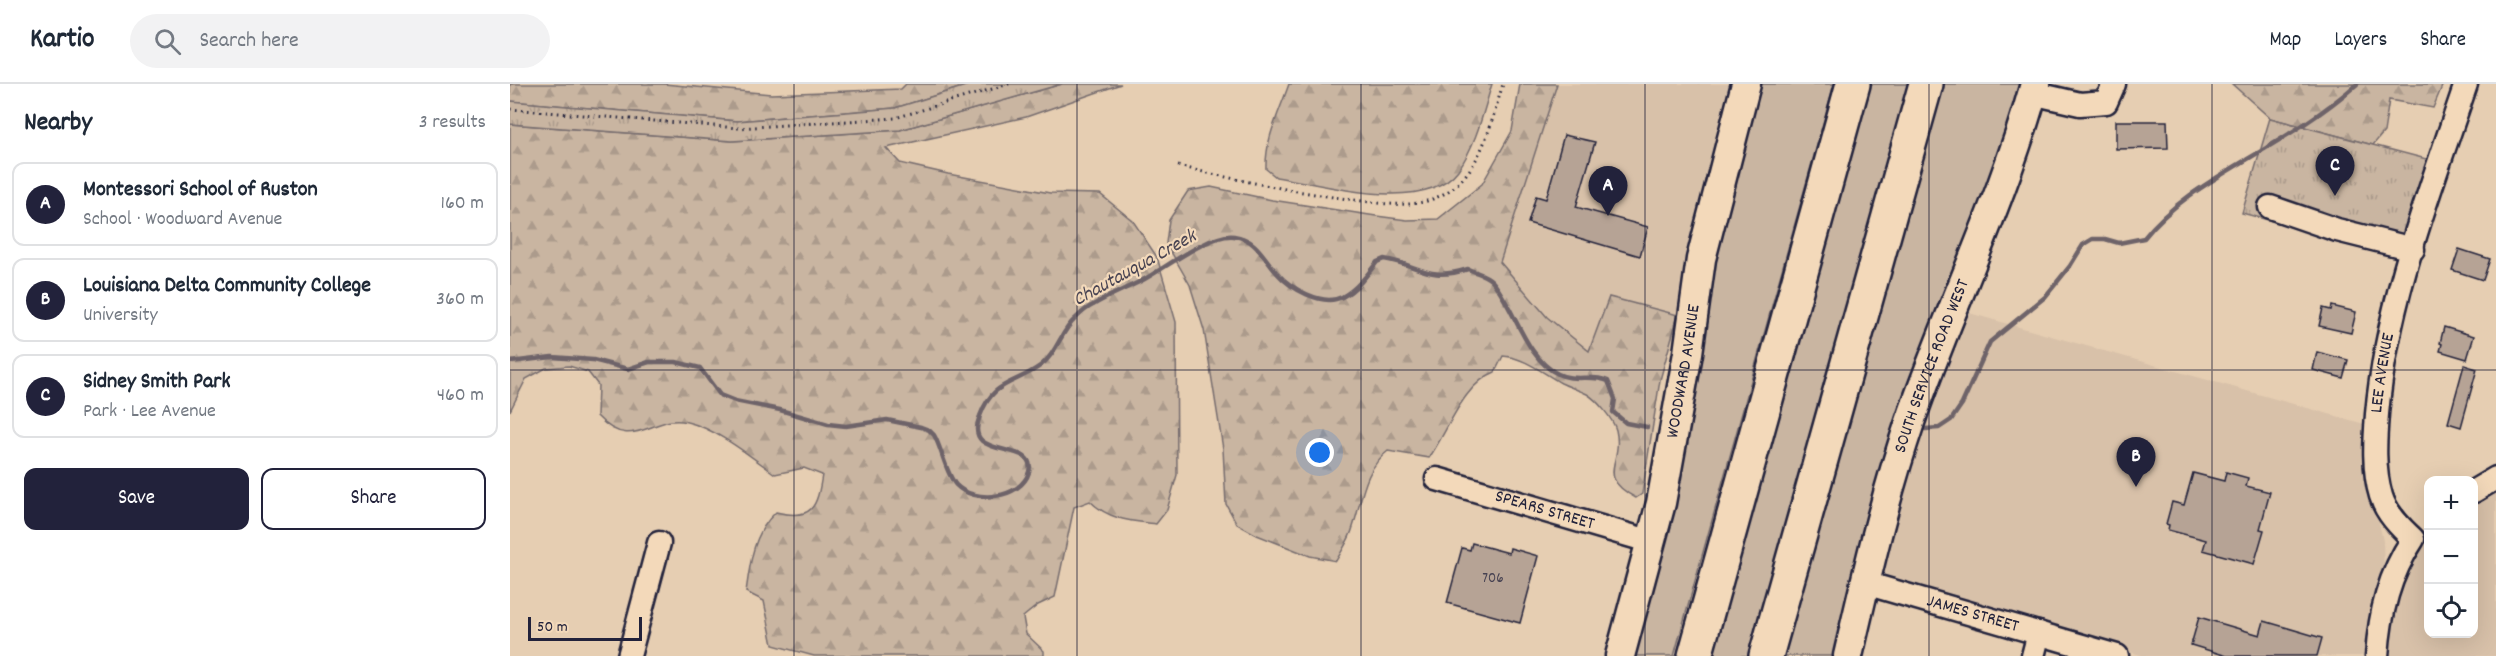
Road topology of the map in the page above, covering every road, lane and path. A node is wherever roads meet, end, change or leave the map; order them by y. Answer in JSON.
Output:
{"nodes":[{"id":1,"x":1009,"y":84,"type":"edge"},
{"id":2,"x":1503,"y":84,"type":"edge"},
{"id":3,"x":1746,"y":84,"type":"edge"},
{"id":4,"x":1853,"y":84,"type":"edge"},
{"id":5,"x":1926,"y":84,"type":"edge"},
{"id":6,"x":2114,"y":84,"type":"edge"},
{"id":7,"x":2466,"y":84,"type":"edge"},
{"id":8,"x":2033,"y":88,"type":"edge"},
{"id":9,"x":510,"y":109,"type":"edge"},
{"id":10,"x":1178,"y":166,"type":"dead end"},
{"id":11,"x":2270,"y":207,"type":"dead end"},
{"id":12,"x":2413,"y":249,"type":"junction"},
{"id":13,"x":2496,"y":478,"type":"edge"},
{"id":14,"x":1437,"y":479,"type":"dead end"},
{"id":15,"x":2478,"y":489,"type":"edge"},
{"id":16,"x":2421,"y":531,"type":"edge"},
{"id":17,"x":1652,"y":542,"type":"junction"},
{"id":18,"x":660,"y":543,"type":"dead end"},
{"id":19,"x":1865,"y":583,"type":"junction"},
{"id":20,"x":2039,"y":633,"type":"junction"},
{"id":21,"x":629,"y":656,"type":"edge"},
{"id":22,"x":1620,"y":656,"type":"edge"},
{"id":23,"x":1695,"y":656,"type":"edge"},
{"id":24,"x":1766,"y":656,"type":"edge"},
{"id":25,"x":1848,"y":656,"type":"edge"},
{"id":26,"x":2033,"y":656,"type":"edge"},
{"id":27,"x":2117,"y":656,"type":"edge"},
{"id":28,"x":2377,"y":656,"type":"edge"}],
"edges":[{"from":1,"to":9,"type":"path"},
{"from":2,"to":10,"type":"path"},
{"from":3,"to":17,"type":"main road","name":"WOODWARD AVENUE"},
{"from":4,"to":23,"type":"highway"},
{"from":5,"to":24,"type":"highway"},
{"from":6,"to":8,"type":"street"},
{"from":7,"to":12,"type":"street","name":"LEE AVENUE"},
{"from":8,"to":19,"type":"main road","name":"SOUTH SERVICE ROAD WEST"},
{"from":11,"to":12,"type":"street"},
{"from":12,"to":16,"type":"street","name":"LEE AVENUE"},
{"from":13,"to":15,"type":"street"},
{"from":14,"to":17,"type":"street","name":"SPEARS STREET"},
{"from":16,"to":28,"type":"street","name":"LEE AVENUE"},
{"from":17,"to":22,"type":"main road","name":"WOODWARD AVENUE"},
{"from":18,"to":21,"type":"street"},
{"from":19,"to":20,"type":"street","name":"JAMES STREET"},
{"from":19,"to":25,"type":"main road","name":"SOUTH SERVICE ROAD WEST"},
{"from":20,"to":26,"type":"street"},
{"from":20,"to":27,"type":"street","name":"JAMES STREET"}]}
